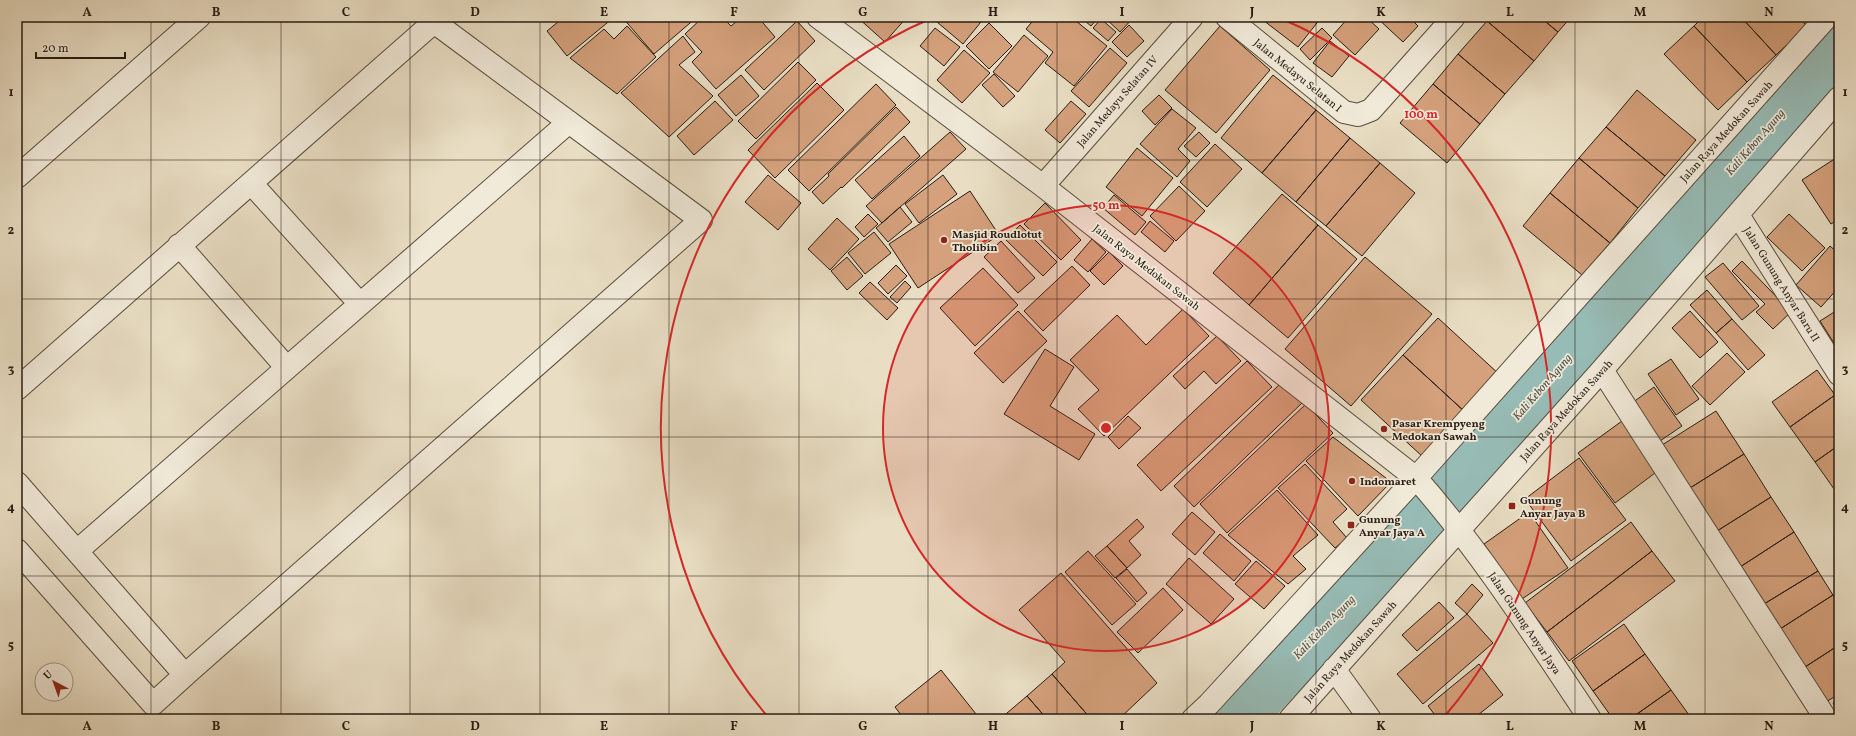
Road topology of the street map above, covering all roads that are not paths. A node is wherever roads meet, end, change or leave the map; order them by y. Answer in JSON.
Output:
{"nodes":[{"id":1,"x":199,"y":17,"type":"edge"},
{"id":2,"x":818,"y":17,"type":"edge"},
{"id":3,"x":1192,"y":17,"type":"edge"},
{"id":4,"x":1226,"y":17,"type":"edge"},
{"id":5,"x":1454,"y":17,"type":"edge"},
{"id":6,"x":1827,"y":17,"type":"edge"},
{"id":7,"x":1839,"y":98,"type":"edge"},
{"id":8,"x":569,"y":122,"type":"junction"},
{"id":9,"x":17,"y":177,"type":"edge"},
{"id":10,"x":251,"y":183,"type":"junction"},
{"id":11,"x":1043,"y":186,"type":"junction"},
{"id":12,"x":1738,"y":215,"type":"junction"},
{"id":13,"x":180,"y":245,"type":"junction"},
{"id":14,"x":360,"y":304,"type":"junction"},
{"id":15,"x":287,"y":368,"type":"junction"},
{"id":16,"x":1602,"y":370,"type":"junction"},
{"id":17,"x":1839,"y":374,"type":"edge"},
{"id":18,"x":17,"y":389,"type":"edge"},
{"id":19,"x":1420,"y":482,"type":"junction"},
{"id":20,"x":17,"y":483,"type":"edge"},
{"id":21,"x":1452,"y":522,"type":"junction"},
{"id":22,"x":17,"y":550,"type":"edge"},
{"id":23,"x":77,"y":551,"type":"junction"},
{"id":24,"x":1334,"y":669,"type":"junction"},
{"id":25,"x":185,"y":676,"type":"junction"},
{"id":26,"x":1193,"y":719,"type":"edge"},
{"id":27,"x":1290,"y":719,"type":"edge"},
{"id":28,"x":1370,"y":719,"type":"edge"},
{"id":29,"x":1590,"y":719,"type":"edge"},
{"id":30,"x":1826,"y":719,"type":"edge"}],
"edges":[{"from":1,"to":9,"type":"street"},
{"from":2,"to":11,"type":"street","name":"Jalan Raya Medokan Sawah"},
{"from":3,"to":11,"type":"street","name":"Jalan Medayu Selatan IV"},
{"from":4,"to":5,"type":"street","name":"Jalan Medayu Selatan I"},
{"from":6,"to":19,"type":"street","name":"Jalan Raya Medokan Sawah"},
{"from":7,"to":12,"type":"street","name":"Jalan Raya Medokan Sawah"},
{"from":8,"to":10,"type":"street"},
{"from":8,"to":14,"type":"street"},
{"from":8,"to":25,"type":"street"},
{"from":10,"to":13,"type":"street"},
{"from":10,"to":14,"type":"street"},
{"from":11,"to":19,"type":"street","name":"Jalan Raya Medokan Sawah"},
{"from":12,"to":16,"type":"street","name":"Jalan Raya Medokan Sawah"},
{"from":12,"to":17,"type":"street","name":"Jalan Gunung Anyar Baru II"},
{"from":13,"to":15,"type":"street"},
{"from":13,"to":18,"type":"street"},
{"from":14,"to":15,"type":"street"},
{"from":15,"to":23,"type":"street"},
{"from":16,"to":21,"type":"street","name":"Jalan Raya Medokan Sawah"},
{"from":16,"to":30,"type":"street"},
{"from":19,"to":21,"type":"street","name":"Jalan Gunung Anyar Jaya"},
{"from":19,"to":26,"type":"street","name":"Jalan Raya Medokan Sawah"},
{"from":20,"to":23,"type":"street"},
{"from":21,"to":24,"type":"street","name":"Jalan Raya Medokan Sawah"},
{"from":21,"to":29,"type":"street","name":"Jalan Gunung Anyar Jaya"},
{"from":22,"to":25,"type":"street"},
{"from":23,"to":25,"type":"street"},
{"from":24,"to":27,"type":"street","name":"Jalan Raya Medokan Sawah"},
{"from":24,"to":28,"type":"street"}]}
